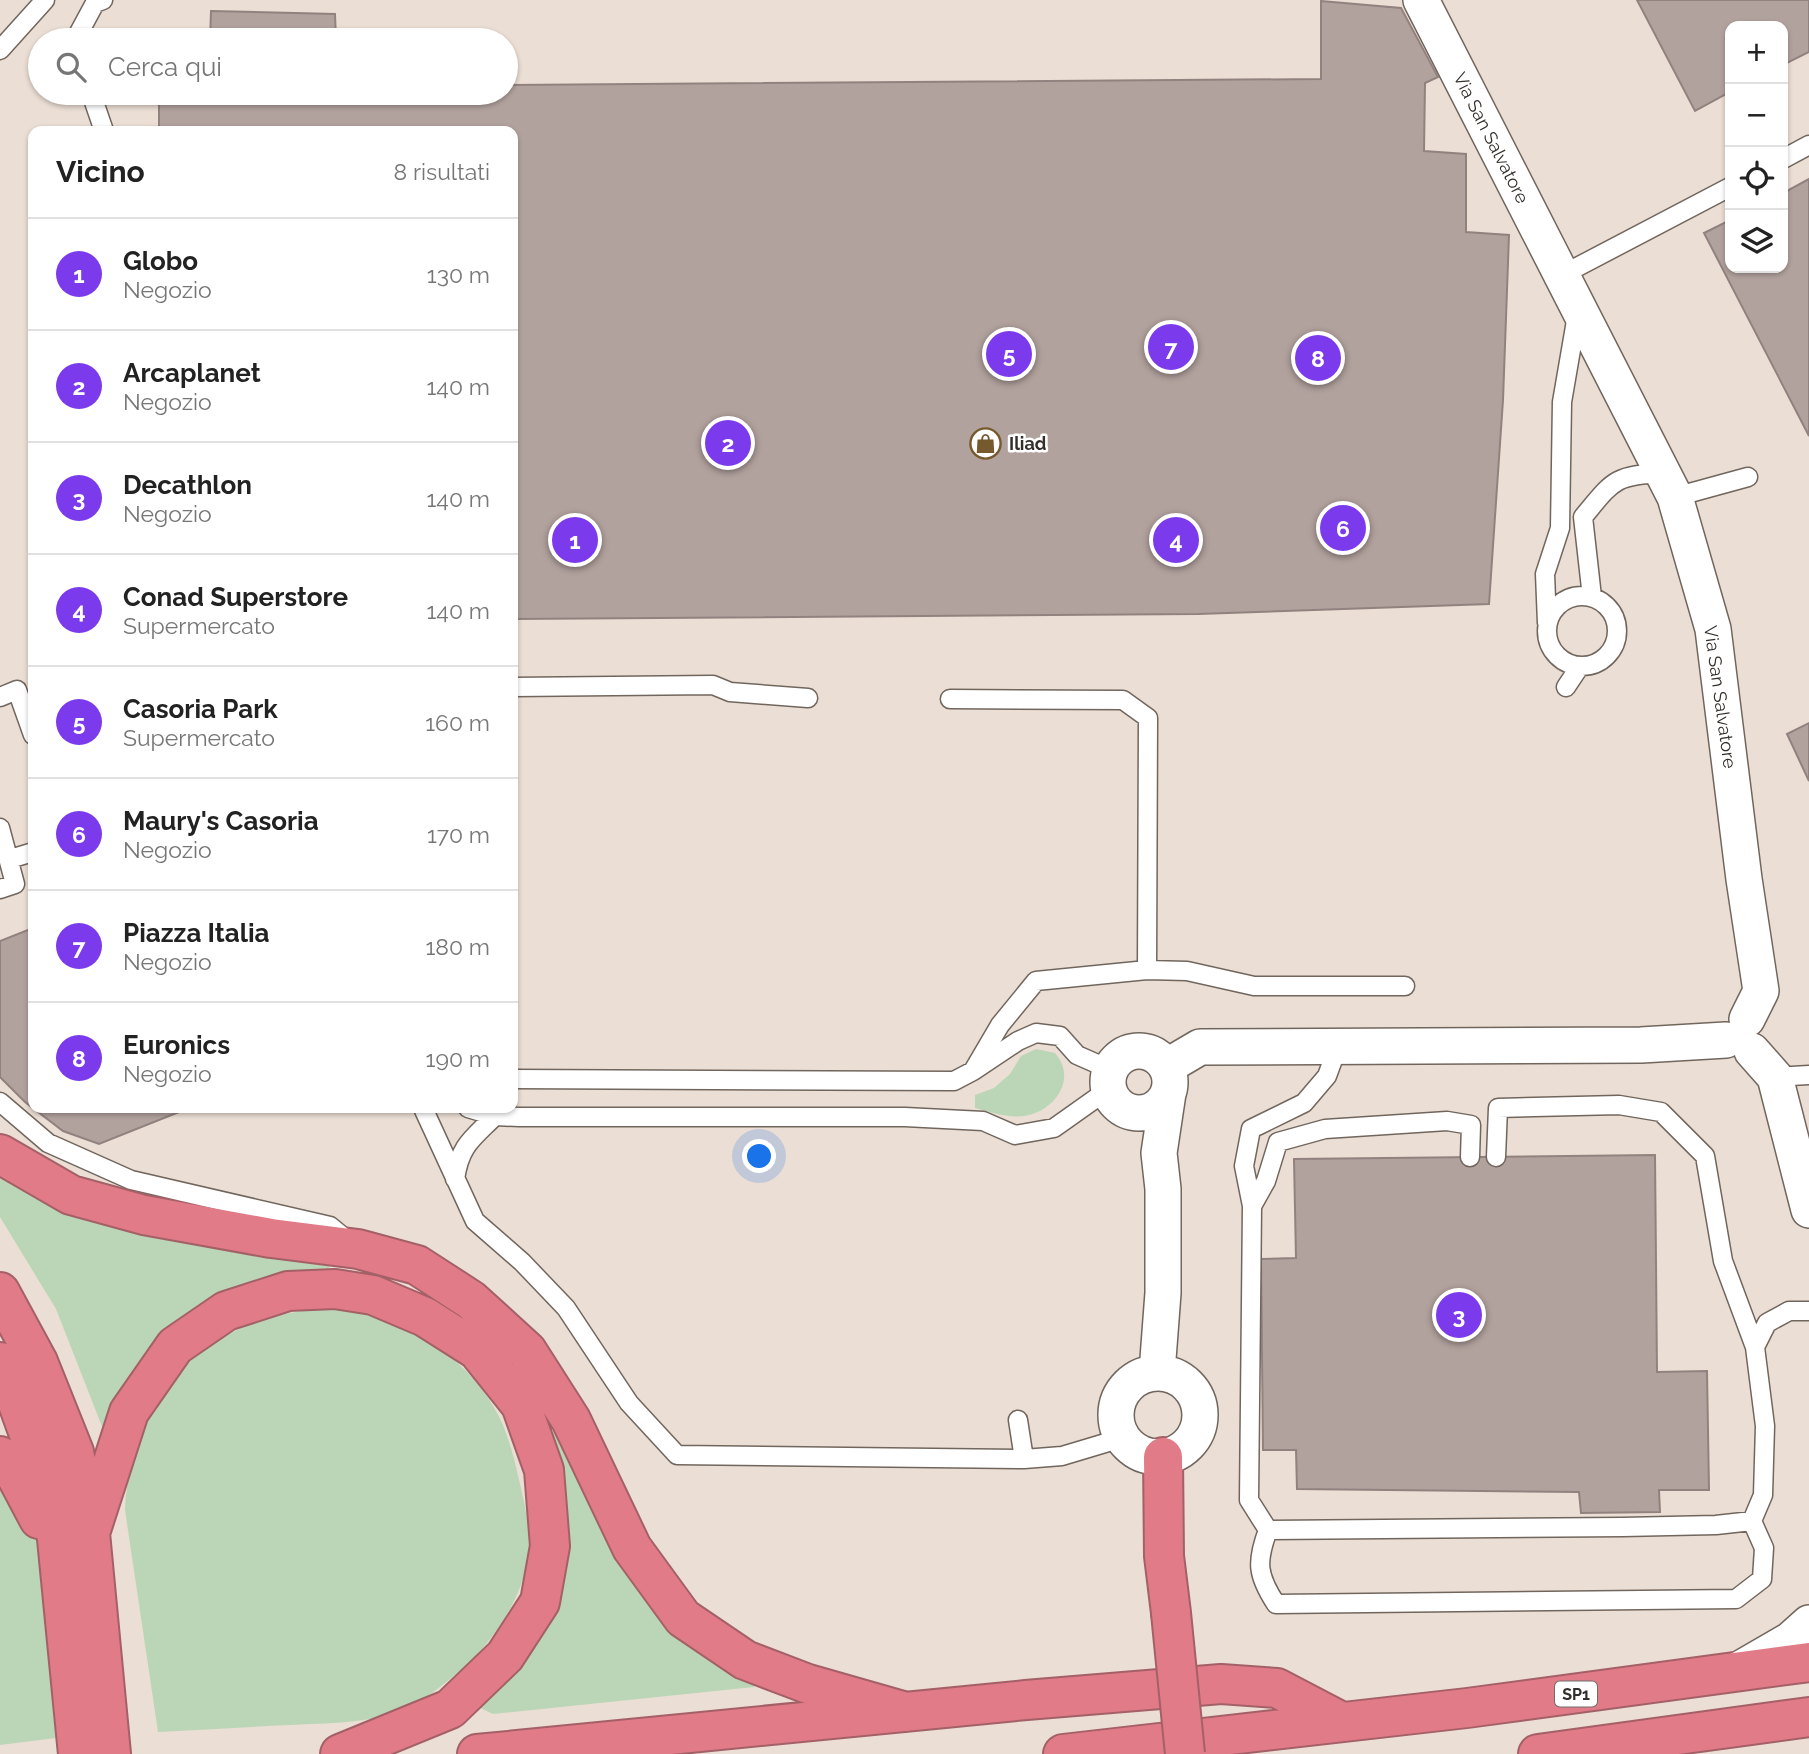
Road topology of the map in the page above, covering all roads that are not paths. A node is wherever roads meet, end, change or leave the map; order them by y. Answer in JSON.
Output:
{"nodes":[{"id":1,"x":44,"y":0,"type":"edge"},
{"id":2,"x":103,"y":0,"type":"edge"},
{"id":3,"x":1421,"y":0,"type":"edge"},
{"id":4,"x":81,"y":28,"type":"edge"},
{"id":5,"x":0,"y":50,"type":"edge"},
{"id":6,"x":95,"y":105,"type":"edge"},
{"id":7,"x":102,"y":126,"type":"edge"},
{"id":8,"x":1809,"y":145,"type":"edge"},
{"id":9,"x":1788,"y":156,"type":"edge"},
{"id":10,"x":1725,"y":190,"type":"edge"},
{"id":11,"x":1562,"y":275,"type":"junction"},
{"id":12,"x":1578,"y":308,"type":"junction"},
{"id":13,"x":1748,"y":477,"type":"dead end"},
{"id":14,"x":1669,"y":485,"type":"junction"},
{"id":15,"x":1592,"y":597,"type":"junction"},
{"id":16,"x":1547,"y":623,"type":"junction"},
{"id":17,"x":1580,"y":666,"type":"junction"},
{"id":18,"x":518,"y":687,"type":"edge"},
{"id":19,"x":1566,"y":687,"type":"dead end"},
{"id":20,"x":0,"y":697,"type":"edge"},
{"id":21,"x":808,"y":698,"type":"dead end"},
{"id":22,"x":950,"y":699,"type":"dead end"},
{"id":23,"x":28,"y":722,"type":"edge"},
{"id":24,"x":0,"y":828,"type":"edge"},
{"id":25,"x":28,"y":853,"type":"edge"},
{"id":26,"x":9,"y":859,"type":"junction"},
{"id":27,"x":0,"y":889,"type":"edge"},
{"id":28,"x":1147,"y":970,"type":"junction"},
{"id":29,"x":1405,"y":986,"type":"dead end"},
{"id":30,"x":1742,"y":1037,"type":"junction"},
{"id":31,"x":1338,"y":1046,"type":"junction"},
{"id":32,"x":973,"y":1071,"type":"junction"},
{"id":33,"x":1792,"y":1076,"type":"edge"},
{"id":34,"x":518,"y":1079,"type":"edge"},
{"id":35,"x":1110,"y":1080,"type":"junction"},
{"id":36,"x":1167,"y":1080,"type":"junction"},
{"id":37,"x":0,"y":1102,"type":"edge"},
{"id":38,"x":425,"y":1113,"type":"edge"},
{"id":39,"x":485,"y":1113,"type":"edge"},
{"id":40,"x":495,"y":1116,"type":"junction"},
{"id":41,"x":1801,"y":1145,"type":"edge"},
{"id":42,"x":0,"y":1154,"type":"edge"},
{"id":43,"x":1470,"y":1157,"type":"dead end"},
{"id":44,"x":1496,"y":1157,"type":"dead end"},
{"id":45,"x":455,"y":1179,"type":"junction"},
{"id":46,"x":1252,"y":1206,"type":"junction"},
{"id":47,"x":1809,"y":1210,"type":"edge"},
{"id":48,"x":358,"y":1249,"type":"junction"},
{"id":49,"x":0,"y":1292,"type":"edge"},
{"id":50,"x":1809,"y":1311,"type":"edge"},
{"id":51,"x":1755,"y":1347,"type":"junction"},
{"id":52,"x":0,"y":1362,"type":"edge"},
{"id":53,"x":1157,"y":1373,"type":"junction"},
{"id":54,"x":1018,"y":1420,"type":"dead end"},
{"id":55,"x":1122,"y":1438,"type":"junction"},
{"id":56,"x":0,"y":1456,"type":"edge"},
{"id":57,"x":1163,"y":1457,"type":"junction"},
{"id":58,"x":1024,"y":1459,"type":"junction"},
{"id":59,"x":1752,"y":1521,"type":"junction"},
{"id":60,"x":1268,"y":1530,"type":"junction"},
{"id":61,"x":90,"y":1533,"type":"junction"},
{"id":62,"x":63,"y":1604,"type":"junction"},
{"id":63,"x":1809,"y":1623,"type":"edge"},
{"id":64,"x":1809,"y":1662,"type":"edge"},
{"id":65,"x":1731,"y":1674,"type":"junction"},
{"id":66,"x":906,"y":1712,"type":"junction"},
{"id":67,"x":1809,"y":1717,"type":"edge"},
{"id":68,"x":1342,"y":1722,"type":"junction"},
{"id":69,"x":1737,"y":1728,"type":"junction"},
{"id":70,"x":94,"y":1748,"type":"edge"},
{"id":71,"x":340,"y":1754,"type":"edge"},
{"id":72,"x":477,"y":1754,"type":"edge"},
{"id":73,"x":1063,"y":1754,"type":"edge"},
{"id":74,"x":1185,"y":1754,"type":"edge"},
{"id":75,"x":1538,"y":1754,"type":"edge"},
{"id":76,"x":1677,"y":1754,"type":"edge"}],
"edges":[{"from":1,"to":5,"type":"lane"},
{"from":2,"to":4,"type":"lane"},
{"from":3,"to":11,"type":"street","name":"Via San Salvatore"},
{"from":6,"to":7,"type":"lane"},
{"from":8,"to":9,"type":"lane"},
{"from":10,"to":11,"type":"lane"},
{"from":11,"to":12,"type":"street","name":"Via San Salvatore"},
{"from":12,"to":14,"type":"street","name":"Via San Salvatore"},
{"from":12,"to":16,"type":"lane"},
{"from":13,"to":14,"type":"lane"},
{"from":14,"to":15,"type":"lane"},
{"from":14,"to":30,"type":"street","name":"Via San Salvatore"},
{"from":15,"to":16,"type":"lane"},
{"from":15,"to":17,"type":"lane"},
{"from":16,"to":17,"type":"lane"},
{"from":17,"to":19,"type":"lane"},
{"from":18,"to":21,"type":"lane"},
{"from":20,"to":23,"type":"lane"},
{"from":22,"to":28,"type":"lane"},
{"from":24,"to":26,"type":"lane"},
{"from":25,"to":26,"type":"lane"},
{"from":26,"to":27,"type":"lane"},
{"from":28,"to":29,"type":"lane"},
{"from":28,"to":32,"type":"lane"},
{"from":30,"to":31,"type":"street"},
{"from":30,"to":33,"type":"street"},
{"from":31,"to":36,"type":"street"},
{"from":31,"to":46,"type":"lane"},
{"from":32,"to":34,"type":"lane"},
{"from":32,"to":35,"type":"lane"},
{"from":33,"to":41,"type":"street"},
{"from":35,"to":36,"type":"street"},
{"from":35,"to":36,"type":"street"},
{"from":35,"to":40,"type":"lane"},
{"from":36,"to":53,"type":"street"},
{"from":37,"to":48,"type":"lane"},
{"from":38,"to":45,"type":"lane"},
{"from":39,"to":40,"type":"lane"},
{"from":40,"to":45,"type":"lane"},
{"from":41,"to":47,"type":"street"},
{"from":42,"to":48,"type":"highway"},
{"from":43,"to":46,"type":"lane"},
{"from":44,"to":51,"type":"lane"},
{"from":45,"to":58,"type":"lane"},
{"from":46,"to":60,"type":"lane"},
{"from":48,"to":66,"type":"highway"},
{"from":49,"to":61,"type":"highway"},
{"from":50,"to":51,"type":"lane"},
{"from":51,"to":59,"type":"lane"},
{"from":52,"to":62,"type":"highway"},
{"from":53,"to":55,"type":"street"},
{"from":53,"to":57,"type":"street"},
{"from":54,"to":58,"type":"lane"},
{"from":55,"to":57,"type":"street"},
{"from":55,"to":58,"type":"lane"},
{"from":56,"to":62,"type":"highway"},
{"from":57,"to":74,"type":"highway","bridge":true},
{"from":59,"to":60,"type":"lane"},
{"from":59,"to":60,"type":"lane"},
{"from":61,"to":70,"type":"highway"},
{"from":61,"to":71,"type":"highway"},
{"from":62,"to":70,"type":"highway"},
{"from":63,"to":65,"type":"street"},
{"from":64,"to":65,"type":"highway","number":"SP1"},
{"from":65,"to":68,"type":"highway","number":"SP1"},
{"from":66,"to":68,"type":"highway"},
{"from":66,"to":72,"type":"highway"},
{"from":67,"to":69,"type":"highway"},
{"from":68,"to":73,"type":"highway","number":"SP1"},
{"from":69,"to":75,"type":"highway"},
{"from":69,"to":76,"type":"highway"}]}
